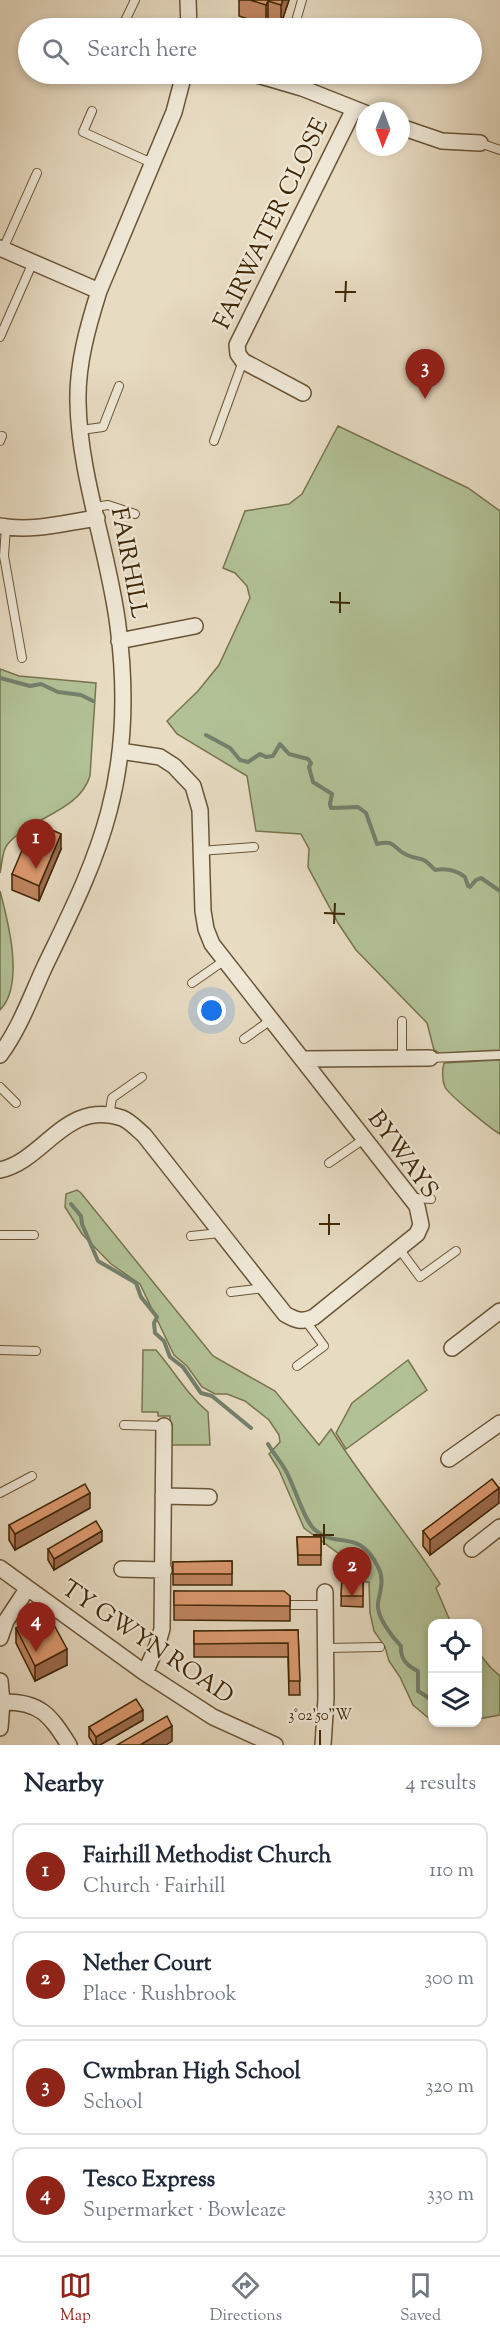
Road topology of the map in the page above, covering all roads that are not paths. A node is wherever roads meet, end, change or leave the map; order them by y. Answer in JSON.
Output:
{"nodes":[{"id":1,"x":135,"y":0,"type":"edge"},
{"id":2,"x":188,"y":0,"type":"edge"},
{"id":3,"x":302,"y":0,"type":"edge"},
{"id":4,"x":127,"y":18,"type":"edge"},
{"id":5,"x":189,"y":18,"type":"edge"},
{"id":6,"x":297,"y":18,"type":"edge"},
{"id":7,"x":181,"y":84,"type":"edge"},
{"id":8,"x":288,"y":84,"type":"edge"},
{"id":9,"x":356,"y":110,"type":"edge"},
{"id":10,"x":92,"y":111,"type":"dead end"},
{"id":11,"x":356,"y":117,"type":"edge"},
{"id":12,"x":410,"y":131,"type":"edge"},
{"id":13,"x":480,"y":143,"type":"joint"},
{"id":14,"x":500,"y":150,"type":"edge"},
{"id":15,"x":154,"y":164,"type":"junction"},
{"id":16,"x":37,"y":173,"type":"dead end"},
{"id":17,"x":2,"y":249,"type":"edge"},
{"id":18,"x":33,"y":262,"type":"junction"},
{"id":19,"x":99,"y":291,"type":"junction"},
{"id":20,"x":0,"y":337,"type":"edge"},
{"id":21,"x":243,"y":361,"type":"junction"},
{"id":22,"x":119,"y":386,"type":"dead end"},
{"id":23,"x":303,"y":393,"type":"dead end"},
{"id":24,"x":81,"y":430,"type":"junction"},
{"id":25,"x":214,"y":441,"type":"dead end"},
{"id":26,"x":96,"y":513,"type":"junction"},
{"id":27,"x":135,"y":514,"type":"dead end"},
{"id":28,"x":3,"y":527,"type":"edge"},
{"id":29,"x":195,"y":626,"type":"dead end"},
{"id":30,"x":119,"y":641,"type":"junction"},
{"id":31,"x":22,"y":658,"type":"dead end"},
{"id":32,"x":120,"y":751,"type":"junction"},
{"id":33,"x":254,"y":847,"type":"dead end"},
{"id":34,"x":200,"y":851,"type":"junction"},
{"id":35,"x":225,"y":960,"type":"junction"},
{"id":36,"x":192,"y":983,"type":"dead end"},
{"id":37,"x":271,"y":1020,"type":"junction"},
{"id":38,"x":402,"y":1021,"type":"dead end"},
{"id":39,"x":244,"y":1039,"type":"dead end"},
{"id":40,"x":0,"y":1055,"type":"edge"},
{"id":41,"x":500,"y":1055,"type":"edge"},
{"id":42,"x":402,"y":1058,"type":"junction"},
{"id":43,"x":430,"y":1058,"type":"joint"},
{"id":44,"x":303,"y":1059,"type":"junction"},
{"id":45,"x":142,"y":1077,"type":"dead end"},
{"id":46,"x":0,"y":1087,"type":"edge"},
{"id":47,"x":16,"y":1103,"type":"dead end"},
{"id":48,"x":109,"y":1116,"type":"junction"},
{"id":49,"x":364,"y":1139,"type":"junction"},
{"id":50,"x":329,"y":1164,"type":"dead end"},
{"id":51,"x":0,"y":1170,"type":"edge"},
{"id":52,"x":411,"y":1198,"type":"junction"},
{"id":53,"x":432,"y":1199,"type":"dead end"},
{"id":54,"x":221,"y":1233,"type":"junction"},
{"id":55,"x":0,"y":1235,"type":"edge"},
{"id":56,"x":34,"y":1235,"type":"dead end"},
{"id":57,"x":191,"y":1236,"type":"dead end"},
{"id":58,"x":400,"y":1250,"type":"junction"},
{"id":59,"x":456,"y":1251,"type":"dead end"},
{"id":60,"x":265,"y":1288,"type":"junction"},
{"id":61,"x":231,"y":1292,"type":"dead end"},
{"id":62,"x":500,"y":1311,"type":"edge"},
{"id":63,"x":306,"y":1321,"type":"junction"},
{"id":64,"x":452,"y":1348,"type":"dead end"},
{"id":65,"x":0,"y":1350,"type":"edge"},
{"id":66,"x":36,"y":1351,"type":"dead end"},
{"id":67,"x":297,"y":1366,"type":"dead end"},
{"id":68,"x":500,"y":1423,"type":"edge"},
{"id":69,"x":124,"y":1425,"type":"dead end"},
{"id":70,"x":164,"y":1426,"type":"joint"},
{"id":71,"x":449,"y":1459,"type":"dead end"},
{"id":72,"x":32,"y":1476,"type":"dead end"},
{"id":73,"x":0,"y":1493,"type":"edge"},
{"id":74,"x":163,"y":1496,"type":"junction"},
{"id":75,"x":209,"y":1497,"type":"dead end"},
{"id":76,"x":500,"y":1527,"type":"edge"},
{"id":77,"x":472,"y":1549,"type":"dead end"},
{"id":78,"x":0,"y":1568,"type":"edge"},
{"id":79,"x":122,"y":1569,"type":"dead end"},
{"id":80,"x":164,"y":1570,"type":"junction"},
{"id":81,"x":27,"y":1589,"type":"junction"},
{"id":82,"x":325,"y":1599,"type":"joint"},
{"id":83,"x":290,"y":1605,"type":"edge"},
{"id":84,"x":0,"y":1638,"type":"edge"},
{"id":85,"x":380,"y":1647,"type":"dead end"},
{"id":86,"x":326,"y":1648,"type":"junction"},
{"id":87,"x":145,"y":1674,"type":"junction"},
{"id":88,"x":0,"y":1681,"type":"edge"},
{"id":89,"x":2,"y":1702,"type":"junction"},
{"id":90,"x":0,"y":1728,"type":"edge"},
{"id":91,"x":252,"y":1741,"type":"edge"},
{"id":92,"x":69,"y":1745,"type":"edge"},
{"id":93,"x":275,"y":1745,"type":"edge"},
{"id":94,"x":323,"y":1745,"type":"edge"}],
"edges":[{"from":1,"to":4,"type":"lane"},
{"from":2,"to":5,"type":"street"},
{"from":3,"to":6,"type":"lane"},
{"from":7,"to":15,"type":"street","name":"FAIRHILL"},
{"from":8,"to":9,"type":"street"},
{"from":10,"to":15,"type":"lane"},
{"from":11,"to":21,"type":"street","name":"FAIRWATER CLOSE"},
{"from":12,"to":13,"type":"street"},
{"from":13,"to":14,"type":"lane"},
{"from":15,"to":19,"type":"street","name":"FAIRHILL"},
{"from":16,"to":17,"type":"lane"},
{"from":17,"to":18,"type":"street"},
{"from":18,"to":19,"type":"street"},
{"from":18,"to":20,"type":"lane"},
{"from":19,"to":24,"type":"street","name":"FAIRHILL"},
{"from":21,"to":23,"type":"street","name":"FAIRWATER CLOSE"},
{"from":21,"to":25,"type":"lane"},
{"from":22,"to":24,"type":"lane"},
{"from":24,"to":26,"type":"street","name":"FAIRHILL"},
{"from":26,"to":27,"type":"lane"},
{"from":26,"to":28,"type":"street"},
{"from":26,"to":30,"type":"street","name":"FAIRHILL"},
{"from":28,"to":31,"type":"lane"},
{"from":29,"to":30,"type":"street"},
{"from":30,"to":32,"type":"street","name":"FAIRHILL"},
{"from":32,"to":34,"type":"street","name":"BYWAYS"},
{"from":32,"to":40,"type":"street","name":"FAIRHILL"},
{"from":33,"to":34,"type":"lane"},
{"from":34,"to":35,"type":"street","name":"BYWAYS"},
{"from":35,"to":36,"type":"lane"},
{"from":35,"to":37,"type":"street","name":"BYWAYS"},
{"from":37,"to":39,"type":"lane"},
{"from":37,"to":44,"type":"street","name":"BYWAYS"},
{"from":38,"to":42,"type":"lane"},
{"from":41,"to":43,"type":"lane"},
{"from":42,"to":43,"type":"street"},
{"from":42,"to":44,"type":"street"},
{"from":44,"to":49,"type":"street","name":"BYWAYS"},
{"from":45,"to":48,"type":"lane"},
{"from":46,"to":47,"type":"lane"},
{"from":48,"to":51,"type":"street"},
{"from":48,"to":54,"type":"street"},
{"from":49,"to":50,"type":"lane"},
{"from":49,"to":52,"type":"street","name":"BYWAYS"},
{"from":52,"to":53,"type":"lane"},
{"from":52,"to":58,"type":"street","name":"BYWAYS"},
{"from":54,"to":57,"type":"lane"},
{"from":54,"to":60,"type":"street"},
{"from":55,"to":56,"type":"lane"},
{"from":58,"to":59,"type":"lane"},
{"from":58,"to":63,"type":"street","name":"BYWAYS"},
{"from":60,"to":61,"type":"lane"},
{"from":60,"to":63,"type":"street"},
{"from":62,"to":64,"type":"street"},
{"from":63,"to":67,"type":"lane"},
{"from":65,"to":66,"type":"lane"},
{"from":68,"to":71,"type":"street"},
{"from":69,"to":70,"type":"lane"},
{"from":70,"to":74,"type":"street"},
{"from":72,"to":73,"type":"lane"},
{"from":74,"to":75,"type":"street"},
{"from":74,"to":80,"type":"street"},
{"from":76,"to":77,"type":"street"},
{"from":78,"to":81,"type":"street","name":"TY GWYN ROAD"},
{"from":79,"to":80,"type":"street"},
{"from":80,"to":87,"type":"street"},
{"from":81,"to":84,"type":"street"},
{"from":81,"to":87,"type":"street","name":"TY GWYN ROAD"},
{"from":82,"to":83,"type":"lane"},
{"from":82,"to":86,"type":"street"},
{"from":85,"to":86,"type":"lane"},
{"from":86,"to":94,"type":"street"},
{"from":87,"to":91,"type":"street","name":"TY GWYN ROAD"},
{"from":88,"to":89,"type":"street"},
{"from":89,"to":90,"type":"street"},
{"from":89,"to":92,"type":"street"},
{"from":91,"to":93,"type":"street","name":"TY GWYN ROAD"}]}
